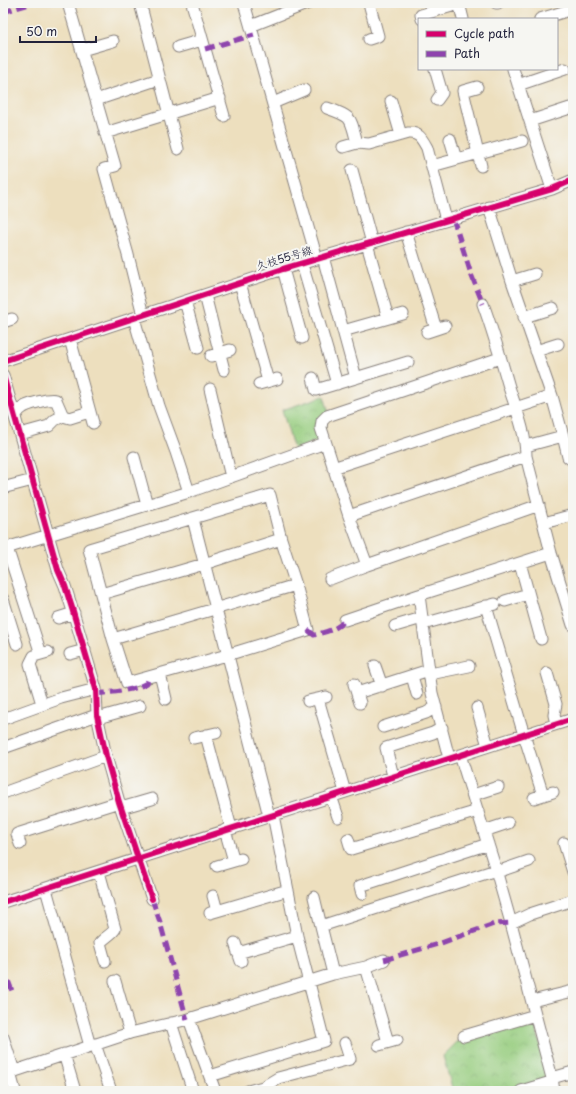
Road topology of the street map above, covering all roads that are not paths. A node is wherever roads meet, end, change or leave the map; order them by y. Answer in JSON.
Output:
{"nodes":[{"id":1,"x":68,"y":3,"type":"edge"},
{"id":2,"x":140,"y":3,"type":"edge"},
{"id":3,"x":192,"y":3,"type":"edge"},
{"id":4,"x":244,"y":3,"type":"edge"},
{"id":5,"x":309,"y":3,"type":"edge"},
{"id":6,"x":369,"y":3,"type":"edge"},
{"id":7,"x":459,"y":4,"type":"edge"},
{"id":8,"x":573,"y":9,"type":"edge"},
{"id":9,"x":422,"y":18,"type":"edge"},
{"id":10,"x":463,"y":18,"type":"edge"},
{"id":11,"x":543,"y":18,"type":"edge"},
{"id":12,"x":251,"y":26,"type":"junction"},
{"id":13,"x":369,"y":38,"type":"dead end"},
{"id":14,"x":202,"y":40,"type":"junction"},
{"id":15,"x":113,"y":42,"type":"dead end"},
{"id":16,"x":178,"y":47,"type":"dead end"},
{"id":17,"x":82,"y":50,"type":"junction"},
{"id":18,"x":565,"y":69,"type":"dead end"},
{"id":19,"x":435,"y":70,"type":"edge"},
{"id":20,"x":513,"y":70,"type":"edge"},
{"id":21,"x":159,"y":79,"type":"junction"},
{"id":22,"x":518,"y":85,"type":"junction"},
{"id":23,"x":478,"y":87,"type":"dead end"},
{"id":24,"x":304,"y":90,"type":"dead end"},
{"id":25,"x":220,"y":98,"type":"junction"},
{"id":26,"x":96,"y":100,"type":"junction"},
{"id":27,"x":437,"y":100,"type":"dead end"},
{"id":28,"x":391,"y":101,"type":"dead end"},
{"id":29,"x":273,"y":103,"type":"junction"},
{"id":30,"x":327,"y":108,"type":"dead end"},
{"id":31,"x":570,"y":108,"type":"dead end"},
{"id":32,"x":168,"y":114,"type":"junction"},
{"id":33,"x":224,"y":116,"type":"dead end"},
{"id":34,"x":530,"y":121,"type":"junction"},
{"id":35,"x":106,"y":133,"type":"junction"},
{"id":36,"x":401,"y":135,"type":"junction"},
{"id":37,"x":450,"y":139,"type":"dead end"},
{"id":38,"x":522,"y":141,"type":"dead end"},
{"id":39,"x":357,"y":143,"type":"junction"},
{"id":40,"x":343,"y":147,"type":"dead end"},
{"id":41,"x":178,"y":149,"type":"dead end"},
{"id":42,"x":478,"y":152,"type":"junction"},
{"id":43,"x":456,"y":159,"type":"junction"},
{"id":44,"x":432,"y":166,"type":"junction"},
{"id":45,"x":481,"y":166,"type":"dead end"},
{"id":46,"x":352,"y":170,"type":"dead end"},
{"id":47,"x":573,"y":180,"type":"edge"},
{"id":48,"x":552,"y":189,"type":"junction"},
{"id":49,"x":489,"y":207,"type":"junction"},
{"id":50,"x":446,"y":220,"type":"junction"},
{"id":51,"x":406,"y":232,"type":"junction"},
{"id":52,"x":369,"y":244,"type":"junction"},
{"id":53,"x":320,"y":258,"type":"junction"},
{"id":54,"x":302,"y":264,"type":"junction"},
{"id":55,"x":283,"y":269,"type":"junction"},
{"id":56,"x":535,"y":274,"type":"dead end"},
{"id":57,"x":512,"y":281,"type":"junction"},
{"id":58,"x":240,"y":283,"type":"junction"},
{"id":59,"x":205,"y":294,"type":"junction"},
{"id":60,"x":185,"y":301,"type":"junction"},
{"id":61,"x":483,"y":304,"type":"dead end"},
{"id":62,"x":553,"y":308,"type":"dead end"},
{"id":63,"x":403,"y":314,"type":"dead end"},
{"id":64,"x":138,"y":317,"type":"junction"},
{"id":65,"x":524,"y":317,"type":"junction"},
{"id":66,"x":388,"y":318,"type":"junction"},
{"id":67,"x":436,"y":329,"type":"dead end"},
{"id":68,"x":343,"y":331,"type":"junction"},
{"id":69,"x":302,"y":338,"type":"dead end"},
{"id":70,"x":70,"y":339,"type":"junction"},
{"id":71,"x":558,"y":344,"type":"dead end"},
{"id":72,"x":198,"y":348,"type":"dead end"},
{"id":73,"x":536,"y":351,"type":"junction"},
{"id":74,"x":500,"y":358,"type":"junction"},
{"id":75,"x":3,"y":361,"type":"edge"},
{"id":76,"x":408,"y":362,"type":"dead end"},
{"id":77,"x":224,"y":370,"type":"dead end"},
{"id":78,"x":3,"y":375,"type":"edge"},
{"id":79,"x":313,"y":378,"type":"dead end"},
{"id":80,"x":356,"y":378,"type":"junction"},
{"id":81,"x":268,"y":381,"type":"dead end"},
{"id":82,"x":337,"y":384,"type":"junction"},
{"id":83,"x":210,"y":389,"type":"dead end"},
{"id":84,"x":552,"y":396,"type":"junction"},
{"id":85,"x":515,"y":407,"type":"junction"},
{"id":86,"x":90,"y":412,"type":"junction"},
{"id":87,"x":15,"y":416,"type":"junction"},
{"id":88,"x":63,"y":416,"type":"junction"},
{"id":89,"x":93,"y":424,"type":"dead end"},
{"id":90,"x":20,"y":434,"type":"junction"},
{"id":91,"x":563,"y":436,"type":"junction"},
{"id":92,"x":325,"y":442,"type":"junction"},
{"id":93,"x":526,"y":451,"type":"junction"},
{"id":94,"x":134,"y":457,"type":"dead end"},
{"id":95,"x":573,"y":461,"type":"edge"},
{"id":96,"x":333,"y":468,"type":"junction"},
{"id":97,"x":231,"y":477,"type":"junction"},
{"id":98,"x":33,"y":480,"type":"junction"},
{"id":99,"x":6,"y":487,"type":"dead end"},
{"id":100,"x":189,"y":492,"type":"junction"},
{"id":101,"x":147,"y":505,"type":"junction"},
{"id":102,"x":539,"y":505,"type":"junction"},
{"id":103,"x":573,"y":515,"type":"edge"},
{"id":104,"x":350,"y":516,"type":"junction"},
{"id":105,"x":193,"y":519,"type":"junction"},
{"id":106,"x":544,"y":523,"type":"junction"},
{"id":107,"x":48,"y":535,"type":"junction"},
{"id":108,"x":281,"y":539,"type":"junction"},
{"id":109,"x":5,"y":549,"type":"edge"},
{"id":110,"x":551,"y":553,"type":"junction"},
{"id":111,"x":520,"y":563,"type":"junction"},
{"id":112,"x":204,"y":564,"type":"junction"},
{"id":113,"x":367,"y":565,"type":"junction"},
{"id":114,"x":330,"y":579,"type":"dead end"},
{"id":115,"x":296,"y":585,"type":"junction"},
{"id":116,"x":101,"y":594,"type":"junction"},
{"id":117,"x":528,"y":594,"type":"junction"},
{"id":118,"x":419,"y":595,"type":"junction"},
{"id":119,"x":3,"y":599,"type":"edge"},
{"id":120,"x":495,"y":604,"type":"junction"},
{"id":121,"x":216,"y":608,"type":"junction"},
{"id":122,"x":74,"y":613,"type":"junction"},
{"id":123,"x":58,"y":618,"type":"dead end"},
{"id":124,"x":345,"y":620,"type":"dead end"},
{"id":125,"x":422,"y":621,"type":"junction"},
{"id":126,"x":573,"y":625,"type":"edge"},
{"id":127,"x":395,"y":626,"type":"dead end"},
{"id":128,"x":114,"y":639,"type":"junction"},
{"id":129,"x":541,"y":639,"type":"dead end"},
{"id":130,"x":17,"y":644,"type":"dead end"},
{"id":131,"x":85,"y":650,"type":"junction"},
{"id":132,"x":70,"y":654,"type":"dead end"},
{"id":133,"x":227,"y":655,"type":"junction"},
{"id":134,"x":375,"y":666,"type":"dead end"},
{"id":135,"x":469,"y":666,"type":"dead end"},
{"id":136,"x":430,"y":672,"type":"junction"},
{"id":137,"x":547,"y":673,"type":"dead end"},
{"id":138,"x":160,"y":674,"type":"junction"},
{"id":139,"x":412,"y":676,"type":"junction"},
{"id":140,"x":382,"y":686,"type":"junction"},
{"id":141,"x":96,"y":689,"type":"junction"},
{"id":142,"x":357,"y":694,"type":"dead end"},
{"id":143,"x":417,"y":694,"type":"dead end"},
{"id":144,"x":166,"y":699,"type":"dead end"},
{"id":145,"x":317,"y":699,"type":"dead end"},
{"id":146,"x":42,"y":704,"type":"junction"},
{"id":147,"x":140,"y":706,"type":"dead end"},
{"id":148,"x":436,"y":707,"type":"junction"},
{"id":149,"x":477,"y":708,"type":"dead end"},
{"id":150,"x":98,"y":717,"type":"junction"},
{"id":151,"x":3,"y":719,"type":"edge"},
{"id":152,"x":573,"y":719,"type":"edge"},
{"id":153,"x":556,"y":724,"type":"junction"},
{"id":154,"x":383,"y":727,"type":"dead end"},
{"id":155,"x":442,"y":728,"type":"junction"},
{"id":156,"x":524,"y":735,"type":"junction"},
{"id":157,"x":194,"y":738,"type":"dead end"},
{"id":158,"x":488,"y":746,"type":"junction"},
{"id":159,"x":3,"y":748,"type":"edge"},
{"id":160,"x":106,"y":756,"type":"junction"},
{"id":161,"x":455,"y":756,"type":"junction"},
{"id":162,"x":393,"y":776,"type":"junction"},
{"id":163,"x":498,"y":787,"type":"dead end"},
{"id":164,"x":345,"y":792,"type":"junction"},
{"id":165,"x":3,"y":793,"type":"edge"},
{"id":166,"x":473,"y":795,"type":"junction"},
{"id":167,"x":543,"y":795,"type":"dead end"},
{"id":168,"x":331,"y":796,"type":"junction"},
{"id":169,"x":152,"y":799,"type":"dead end"},
{"id":170,"x":120,"y":805,"type":"junction"},
{"id":171,"x":478,"y":811,"type":"junction"},
{"id":172,"x":271,"y":815,"type":"junction"},
{"id":173,"x":338,"y":817,"type":"dead end"},
{"id":174,"x":508,"y":823,"type":"dead end"},
{"id":175,"x":228,"y":829,"type":"junction"},
{"id":176,"x":484,"y":831,"type":"junction"},
{"id":177,"x":348,"y":839,"type":"dead end"},
{"id":178,"x":564,"y":842,"type":"dead end"},
{"id":179,"x":20,"y":844,"type":"dead end"},
{"id":180,"x":488,"y":844,"type":"junction"},
{"id":181,"x":138,"y":859,"type":"junction"},
{"id":182,"x":530,"y":862,"type":"dead end"},
{"id":183,"x":217,"y":866,"type":"dead end"},
{"id":184,"x":497,"y":871,"type":"junction"},
{"id":185,"x":99,"y":872,"type":"junction"},
{"id":186,"x":573,"y":872,"type":"edge"},
{"id":187,"x":46,"y":889,"type":"junction"},
{"id":188,"x":288,"y":890,"type":"junction"},
{"id":189,"x":362,"y":894,"type":"dead end"},
{"id":190,"x":213,"y":896,"type":"dead end"},
{"id":191,"x":314,"y":897,"type":"dead end"},
{"id":192,"x":152,"y":899,"type":"dead end"},
{"id":193,"x":573,"y":900,"type":"edge"},
{"id":194,"x":3,"y":902,"type":"edge"},
{"id":195,"x":511,"y":923,"type":"junction"},
{"id":196,"x":321,"y":926,"type":"junction"},
{"id":197,"x":297,"y":936,"type":"junction"},
{"id":198,"x":238,"y":952,"type":"dead end"},
{"id":199,"x":384,"y":960,"type":"dead end"},
{"id":200,"x":105,"y":961,"type":"dead end"},
{"id":201,"x":366,"y":966,"type":"junction"},
{"id":202,"x":333,"y":974,"type":"junction"},
{"id":203,"x":115,"y":981,"type":"dead end"},
{"id":204,"x":308,"y":981,"type":"junction"},
{"id":205,"x":573,"y":991,"type":"edge"},
{"id":206,"x":532,"y":1001,"type":"junction"},
{"id":207,"x":535,"y":1015,"type":"junction"},
{"id":208,"x":190,"y":1019,"type":"junction"},
{"id":209,"x":171,"y":1023,"type":"junction"},
{"id":210,"x":130,"y":1033,"type":"junction"},
{"id":211,"x":464,"y":1036,"type":"dead end"},
{"id":212,"x":3,"y":1037,"type":"edge"},
{"id":213,"x":388,"y":1042,"type":"dead end"},
{"id":214,"x":345,"y":1044,"type":"dead end"},
{"id":215,"x":93,"y":1045,"type":"junction"},
{"id":216,"x":64,"y":1054,"type":"junction"},
{"id":217,"x":573,"y":1072,"type":"edge"},
{"id":218,"x":9,"y":1073,"type":"edge"},
{"id":219,"x":210,"y":1076,"type":"junction"},
{"id":220,"x":552,"y":1084,"type":"edge"},
{"id":221,"x":192,"y":1088,"type":"dead end"},
{"id":222,"x":263,"y":1089,"type":"edge"},
{"id":223,"x":15,"y":1091,"type":"edge"},
{"id":224,"x":75,"y":1091,"type":"edge"},
{"id":225,"x":111,"y":1091,"type":"edge"},
{"id":226,"x":215,"y":1091,"type":"edge"},
{"id":227,"x":248,"y":1091,"type":"edge"},
{"id":228,"x":521,"y":1091,"type":"edge"}],
"edges":[{"from":1,"to":17,"type":"street"},
{"from":2,"to":21,"type":"street"},
{"from":3,"to":14,"type":"street"},
{"from":4,"to":12,"type":"street"},
{"from":5,"to":12,"type":"street"},
{"from":6,"to":13,"type":"street"},
{"from":7,"to":9,"type":"street"},
{"from":7,"to":10,"type":"street"},
{"from":8,"to":11,"type":"street"},
{"from":12,"to":29,"type":"street"},
{"from":14,"to":16,"type":"street"},
{"from":14,"to":25,"type":"street"},
{"from":15,"to":17,"type":"street"},
{"from":17,"to":26,"type":"street"},
{"from":18,"to":22,"type":"street"},
{"from":19,"to":27,"type":"street"},
{"from":20,"to":22,"type":"street"},
{"from":21,"to":26,"type":"street"},
{"from":21,"to":32,"type":"street"},
{"from":22,"to":34,"type":"street"},
{"from":23,"to":42,"type":"street"},
{"from":24,"to":29,"type":"street"},
{"from":25,"to":32,"type":"street"},
{"from":25,"to":33,"type":"street"},
{"from":26,"to":35,"type":"street"},
{"from":28,"to":36,"type":"street"},
{"from":29,"to":53,"type":"street"},
{"from":30,"to":39,"type":"street"},
{"from":31,"to":34,"type":"street"},
{"from":32,"to":35,"type":"street"},
{"from":32,"to":41,"type":"street"},
{"from":34,"to":48,"type":"street"},
{"from":35,"to":64,"type":"street"},
{"from":36,"to":39,"type":"street"},
{"from":36,"to":44,"type":"street"},
{"from":37,"to":43,"type":"street"},
{"from":38,"to":42,"type":"street"},
{"from":39,"to":40,"type":"street"},
{"from":42,"to":43,"type":"street"},
{"from":42,"to":45,"type":"street"},
{"from":43,"to":44,"type":"street"},
{"from":44,"to":50,"type":"street"},
{"from":46,"to":52,"type":"street"},
{"from":47,"to":48,"type":"street","name":"久枝55号線"},
{"from":48,"to":49,"type":"street","name":"久枝55号線"},
{"from":49,"to":50,"type":"street","name":"久枝55号線"},
{"from":49,"to":57,"type":"street"},
{"from":50,"to":51,"type":"street","name":"久枝55号線"},
{"from":51,"to":52,"type":"street","name":"久枝55号線"},
{"from":51,"to":67,"type":"street"},
{"from":52,"to":53,"type":"street","name":"久枝55号線"},
{"from":52,"to":66,"type":"street"},
{"from":53,"to":54,"type":"street","name":"久枝55号線"},
{"from":53,"to":68,"type":"street"},
{"from":54,"to":55,"type":"street","name":"久枝55号線"},
{"from":54,"to":82,"type":"street"},
{"from":55,"to":58,"type":"street","name":"久枝55号線"},
{"from":55,"to":69,"type":"street"},
{"from":56,"to":57,"type":"street"},
{"from":57,"to":65,"type":"street"},
{"from":58,"to":59,"type":"street","name":"久枝55号線"},
{"from":58,"to":81,"type":"street"},
{"from":59,"to":60,"type":"street","name":"久枝55号線"},
{"from":59,"to":77,"type":"street"},
{"from":60,"to":64,"type":"street","name":"久枝55号線"},
{"from":60,"to":72,"type":"street"},
{"from":61,"to":74,"type":"street"},
{"from":62,"to":65,"type":"street"},
{"from":63,"to":66,"type":"street"},
{"from":64,"to":70,"type":"street","name":"久枝55号線"},
{"from":64,"to":100,"type":"street"},
{"from":65,"to":73,"type":"street"},
{"from":66,"to":68,"type":"street"},
{"from":68,"to":80,"type":"street"},
{"from":70,"to":75,"type":"street","name":"久枝55号線"},
{"from":70,"to":86,"type":"street"},
{"from":71,"to":73,"type":"street"},
{"from":73,"to":84,"type":"street"},
{"from":74,"to":85,"type":"street"},
{"from":74,"to":92,"type":"street"},
{"from":76,"to":80,"type":"street"},
{"from":78,"to":87,"type":"street"},
{"from":79,"to":82,"type":"street"},
{"from":80,"to":82,"type":"street"},
{"from":83,"to":97,"type":"street"},
{"from":84,"to":85,"type":"street"},
{"from":84,"to":91,"type":"street"},
{"from":85,"to":93,"type":"street"},
{"from":85,"to":96,"type":"street"},
{"from":86,"to":88,"type":"street"},
{"from":86,"to":89,"type":"street"},
{"from":87,"to":88,"type":"street"},
{"from":87,"to":90,"type":"street"},
{"from":88,"to":90,"type":"street"},
{"from":90,"to":98,"type":"street"},
{"from":91,"to":93,"type":"street"},
{"from":91,"to":95,"type":"street"},
{"from":92,"to":96,"type":"street"},
{"from":92,"to":97,"type":"street"},
{"from":93,"to":102,"type":"street"},
{"from":93,"to":104,"type":"street"},
{"from":94,"to":101,"type":"street"},
{"from":96,"to":104,"type":"street"},
{"from":97,"to":100,"type":"street"},
{"from":98,"to":99,"type":"street"},
{"from":98,"to":107,"type":"street"},
{"from":100,"to":101,"type":"street"},
{"from":101,"to":107,"type":"street"},
{"from":102,"to":106,"type":"street"},
{"from":102,"to":113,"type":"street"},
{"from":103,"to":106,"type":"street"},
{"from":104,"to":113,"type":"street"},
{"from":105,"to":108,"type":"street"},
{"from":105,"to":112,"type":"street"},
{"from":105,"to":116,"type":"street"},
{"from":106,"to":110,"type":"street"},
{"from":107,"to":109,"type":"street"},
{"from":107,"to":122,"type":"street"},
{"from":108,"to":112,"type":"street"},
{"from":108,"to":115,"type":"street"},
{"from":109,"to":146,"type":"street"},
{"from":110,"to":111,"type":"street"},
{"from":110,"to":126,"type":"street"},
{"from":111,"to":117,"type":"street"},
{"from":111,"to":118,"type":"street"},
{"from":112,"to":116,"type":"street"},
{"from":112,"to":121,"type":"street"},
{"from":113,"to":114,"type":"street"},
{"from":115,"to":121,"type":"street"},
{"from":115,"to":133,"type":"street"},
{"from":116,"to":128,"type":"street"},
{"from":117,"to":120,"type":"street"},
{"from":117,"to":129,"type":"street"},
{"from":118,"to":124,"type":"street"},
{"from":118,"to":125,"type":"street"},
{"from":119,"to":130,"type":"street"},
{"from":120,"to":125,"type":"street"},
{"from":120,"to":156,"type":"street"},
{"from":121,"to":128,"type":"street"},
{"from":121,"to":133,"type":"street"},
{"from":122,"to":123,"type":"street"},
{"from":122,"to":131,"type":"street"},
{"from":125,"to":127,"type":"street"},
{"from":125,"to":136,"type":"street"},
{"from":128,"to":138,"type":"street"},
{"from":131,"to":132,"type":"street"},
{"from":131,"to":141,"type":"street"},
{"from":133,"to":138,"type":"street"},
{"from":133,"to":172,"type":"street"},
{"from":134,"to":140,"type":"street"},
{"from":135,"to":136,"type":"street"},
{"from":136,"to":139,"type":"street"},
{"from":136,"to":148,"type":"street"},
{"from":137,"to":153,"type":"street"},
{"from":138,"to":144,"type":"street"},
{"from":139,"to":140,"type":"street"},
{"from":139,"to":143,"type":"street"},
{"from":140,"to":142,"type":"street"},
{"from":141,"to":146,"type":"street"},
{"from":141,"to":150,"type":"street"},
{"from":145,"to":164,"type":"street"},
{"from":146,"to":151,"type":"street"},
{"from":147,"to":150,"type":"street"},
{"from":148,"to":154,"type":"street"},
{"from":148,"to":155,"type":"street"},
{"from":149,"to":158,"type":"street"},
{"from":150,"to":159,"type":"street"},
{"from":150,"to":160,"type":"street"},
{"from":152,"to":153,"type":"street"},
{"from":153,"to":156,"type":"street"},
{"from":155,"to":161,"type":"street"},
{"from":155,"to":162,"type":"street"},
{"from":156,"to":158,"type":"street"},
{"from":156,"to":167,"type":"street"},
{"from":157,"to":175,"type":"street"},
{"from":158,"to":161,"type":"street"},
{"from":160,"to":165,"type":"street"},
{"from":160,"to":170,"type":"street"},
{"from":161,"to":162,"type":"street"},
{"from":161,"to":166,"type":"street"},
{"from":162,"to":164,"type":"street"},
{"from":163,"to":166,"type":"street"},
{"from":164,"to":168,"type":"street"},
{"from":166,"to":171,"type":"street"},
{"from":168,"to":172,"type":"street"},
{"from":168,"to":173,"type":"street"},
{"from":169,"to":170,"type":"street"},
{"from":170,"to":179,"type":"street"},
{"from":170,"to":181,"type":"street"},
{"from":171,"to":176,"type":"street"},
{"from":171,"to":177,"type":"street"},
{"from":172,"to":175,"type":"street"},
{"from":172,"to":188,"type":"street"},
{"from":174,"to":176,"type":"street"},
{"from":175,"to":181,"type":"street"},
{"from":175,"to":183,"type":"street"},
{"from":176,"to":180,"type":"street"},
{"from":178,"to":186,"type":"street"},
{"from":180,"to":184,"type":"street"},
{"from":180,"to":189,"type":"street"},
{"from":181,"to":185,"type":"street"},
{"from":181,"to":192,"type":"street"},
{"from":182,"to":184,"type":"street"},
{"from":184,"to":195,"type":"street"},
{"from":184,"to":196,"type":"street"},
{"from":185,"to":187,"type":"street"},
{"from":185,"to":200,"type":"street"},
{"from":187,"to":194,"type":"street"},
{"from":187,"to":215,"type":"street"},
{"from":188,"to":190,"type":"street"},
{"from":188,"to":197,"type":"street"},
{"from":191,"to":196,"type":"street"},
{"from":193,"to":195,"type":"street"},
{"from":195,"to":206,"type":"street"},
{"from":196,"to":202,"type":"street"},
{"from":197,"to":198,"type":"street"},
{"from":197,"to":204,"type":"street"},
{"from":199,"to":201,"type":"street"},
{"from":201,"to":202,"type":"street"},
{"from":201,"to":213,"type":"street"},
{"from":202,"to":204,"type":"street"},
{"from":203,"to":210,"type":"street"},
{"from":204,"to":208,"type":"street"},
{"from":204,"to":219,"type":"street"},
{"from":205,"to":206,"type":"street"},
{"from":206,"to":207,"type":"street"},
{"from":207,"to":211,"type":"street"},
{"from":207,"to":220,"type":"street"},
{"from":208,"to":209,"type":"street"},
{"from":208,"to":219,"type":"street"},
{"from":209,"to":210,"type":"street"},
{"from":209,"to":221,"type":"street"},
{"from":210,"to":215,"type":"street"},
{"from":212,"to":218,"type":"street"},
{"from":214,"to":222,"type":"street"},
{"from":215,"to":216,"type":"street"},
{"from":215,"to":225,"type":"street"},
{"from":216,"to":218,"type":"street"},
{"from":216,"to":224,"type":"street"},
{"from":217,"to":220,"type":"street"},
{"from":218,"to":223,"type":"street"},
{"from":219,"to":226,"type":"street"},
{"from":220,"to":228,"type":"street"},
{"from":222,"to":227,"type":"street"}]}
